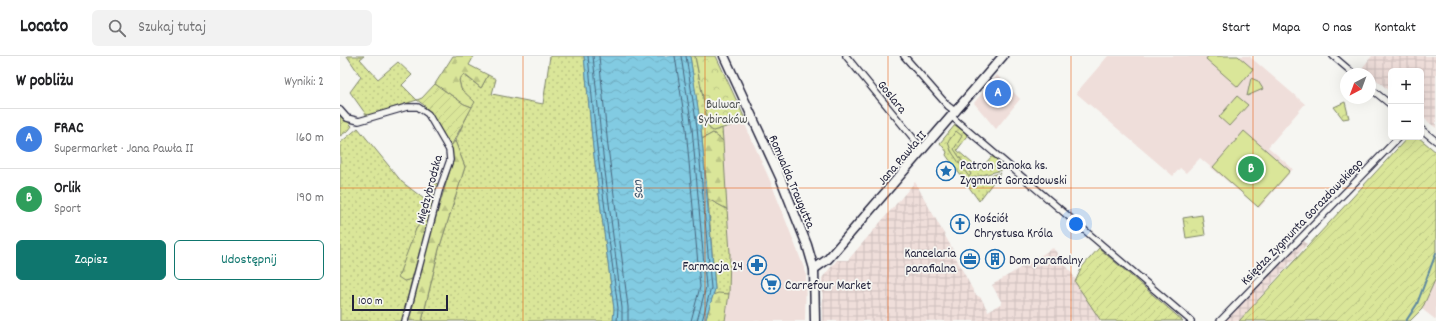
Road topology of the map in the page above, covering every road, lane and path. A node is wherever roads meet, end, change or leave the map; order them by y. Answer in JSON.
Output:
{"nodes":[{"id":1,"x":724,"y":56,"type":"edge"},
{"id":2,"x":846,"y":56,"type":"edge"},
{"id":3,"x":904,"y":56,"type":"edge"},
{"id":4,"x":1003,"y":56,"type":"edge"},
{"id":5,"x":1333,"y":56,"type":"edge"},
{"id":6,"x":1347,"y":68,"type":"edge"},
{"id":7,"x":1376,"y":93,"type":"edge"},
{"id":8,"x":1390,"y":104,"type":"edge"},
{"id":9,"x":340,"y":110,"type":"edge"},
{"id":10,"x":954,"y":114,"type":"junction"},
{"id":11,"x":1424,"y":131,"type":"edge"},
{"id":12,"x":1396,"y":140,"type":"edge"},
{"id":13,"x":1436,"y":141,"type":"edge"},
{"id":14,"x":923,"y":150,"type":"junction"},
{"id":15,"x":814,"y":269,"type":"junction"},
{"id":16,"x":405,"y":321,"type":"edge"},
{"id":17,"x":815,"y":321,"type":"edge"},
{"id":18,"x":1191,"y":321,"type":"edge"},
{"id":19,"x":1220,"y":321,"type":"edge"}],
"edges":[{"from":1,"to":15,"type":"street","name":"Romualda Traugutta"},
{"from":2,"to":14,"type":"street","name":"Goslara"},
{"from":3,"to":10,"type":"street"},
{"from":4,"to":10,"type":"street","name":"Jana Pawła II"},
{"from":5,"to":6,"type":"street"},
{"from":7,"to":8,"type":"street"},
{"from":9,"to":16,"type":"street","name":"Międzybrodzka"},
{"from":10,"to":14,"type":"street","name":"Jana Pawła II"},
{"from":10,"to":18,"type":"street"},
{"from":11,"to":13,"type":"street"},
{"from":12,"to":19,"type":"street","name":"Księdza Zygmunta Gorazdowskiego"},
{"from":14,"to":15,"type":"street","name":"Jana Pawła II"},
{"from":15,"to":17,"type":"street","name":"Romualda Traugutta"}]}
